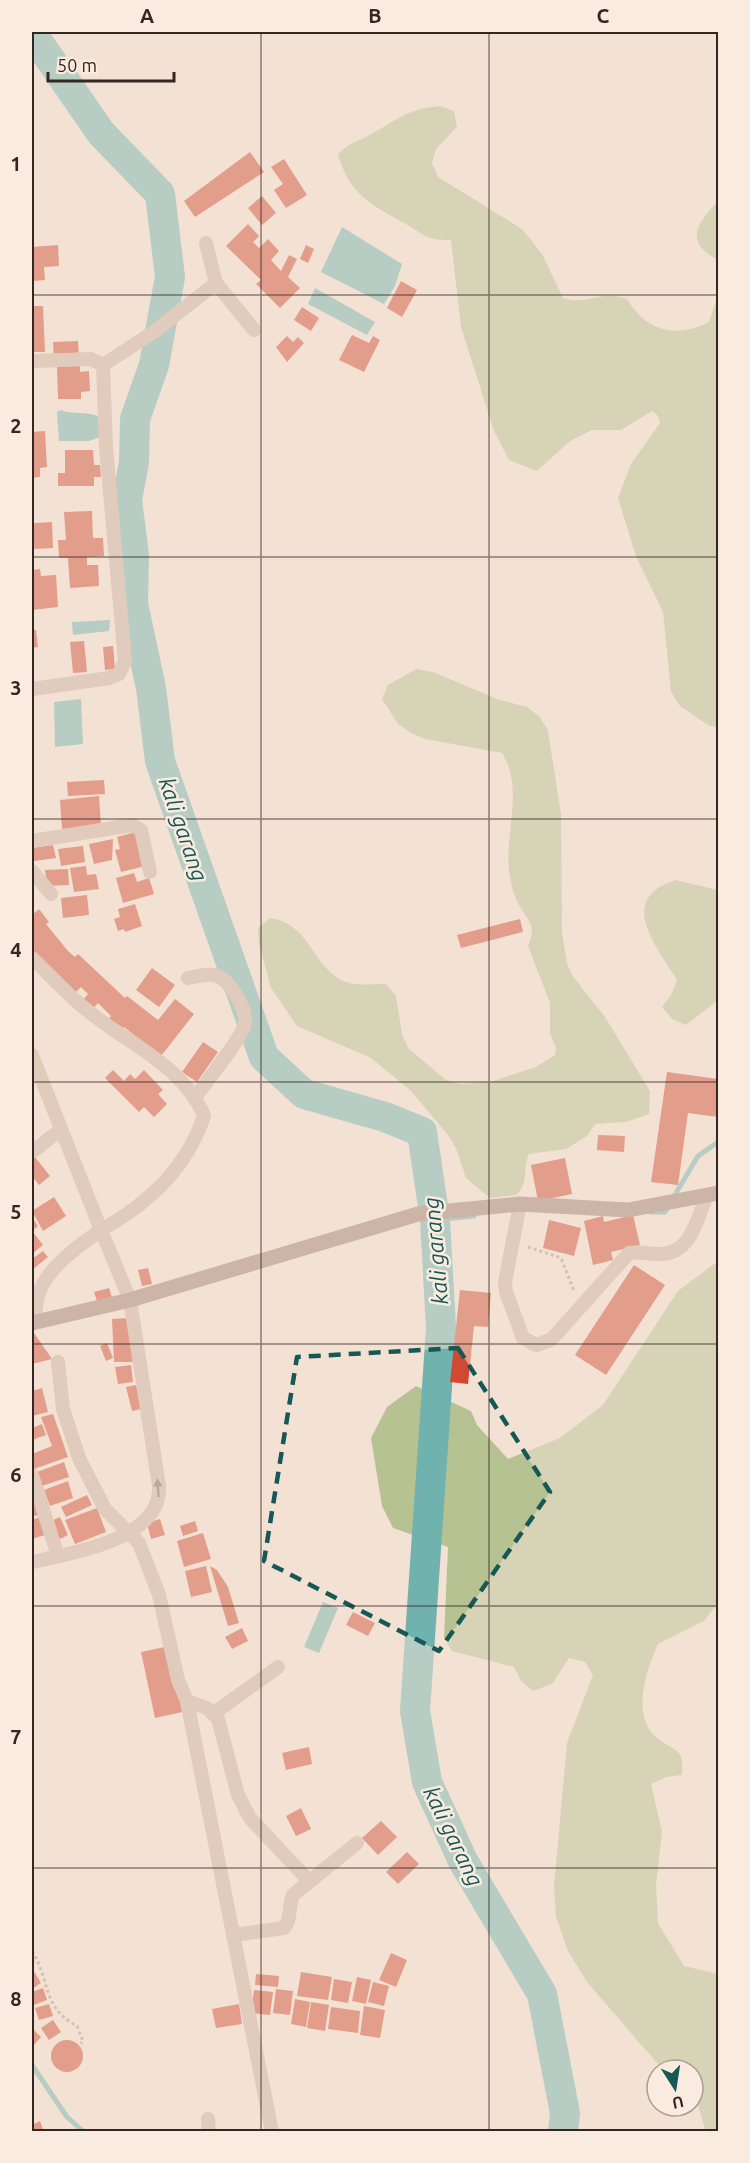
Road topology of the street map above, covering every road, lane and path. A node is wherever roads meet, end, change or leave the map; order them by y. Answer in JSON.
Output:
{"nodes":[{"id":1,"x":206,"y":243,"type":"dead end"},
{"id":2,"x":216,"y":283,"type":"junction"},
{"id":3,"x":254,"y":330,"type":"dead end"},
{"id":4,"x":32,"y":361,"type":"edge"},
{"id":5,"x":103,"y":365,"type":"junction"},
{"id":6,"x":32,"y":689,"type":"edge"},
{"id":7,"x":32,"y":841,"type":"edge"},
{"id":8,"x":32,"y":872,"type":"edge"},
{"id":9,"x":150,"y":872,"type":"dead end"},
{"id":10,"x":51,"y":894,"type":"dead end"},
{"id":11,"x":32,"y":958,"type":"edge"},
{"id":12,"x":188,"y":978,"type":"dead end"},
{"id":13,"x":32,"y":1055,"type":"edge"},
{"id":14,"x":196,"y":1096,"type":"junction"},
{"id":15,"x":59,"y":1131,"type":"junction"},
{"id":16,"x":32,"y":1152,"type":"edge"},
{"id":17,"x":713,"y":1194,"type":"edge"},
{"id":18,"x":519,"y":1210,"type":"junction"},
{"id":19,"x":101,"y":1230,"type":"junction"},
{"id":20,"x":512,"y":1241,"type":"junction"},
{"id":21,"x":36,"y":1285,"type":"edge"},
{"id":22,"x":130,"y":1300,"type":"junction"},
{"id":23,"x":581,"y":1306,"type":"junction"},
{"id":24,"x":34,"y":1321,"type":"edge"},
{"id":25,"x":58,"y":1362,"type":"dead end"},
{"id":26,"x":32,"y":1475,"type":"edge"},
{"id":27,"x":128,"y":1534,"type":"junction"},
{"id":28,"x":58,"y":1556,"type":"junction"},
{"id":29,"x":32,"y":1562,"type":"edge"},
{"id":30,"x":278,"y":1667,"type":"dead end"},
{"id":31,"x":188,"y":1701,"type":"junction"},
{"id":32,"x":213,"y":1714,"type":"junction"},
{"id":33,"x":357,"y":1843,"type":"dead end"},
{"id":34,"x":309,"y":1881,"type":"junction"},
{"id":35,"x":233,"y":1935,"type":"junction"},
{"id":36,"x":32,"y":1951,"type":"edge"},
{"id":37,"x":81,"y":2044,"type":"dead end"},
{"id":38,"x":272,"y":2132,"type":"edge"}],
"edges":[{"from":1,"to":2,"type":"street"},
{"from":2,"to":3,"type":"street"},
{"from":2,"to":5,"type":"street"},
{"from":4,"to":5,"type":"street"},
{"from":5,"to":6,"type":"street"},
{"from":7,"to":9,"type":"street"},
{"from":8,"to":10,"type":"street"},
{"from":11,"to":14,"type":"street"},
{"from":12,"to":14,"type":"street"},
{"from":13,"to":15,"type":"street"},
{"from":14,"to":19,"type":"street"},
{"from":15,"to":16,"type":"street"},
{"from":15,"to":19,"type":"street"},
{"from":17,"to":18,"type":"street"},
{"from":17,"to":23,"type":"street"},
{"from":18,"to":20,"type":"street"},
{"from":18,"to":22,"type":"street"},
{"from":19,"to":21,"type":"street"},
{"from":19,"to":22,"type":"street"},
{"from":20,"to":23,"type":"path"},
{"from":20,"to":23,"type":"street"},
{"from":21,"to":24,"type":"street"},
{"from":22,"to":24,"type":"street"},
{"from":27,"to":22,"type":"street","one_way":true},
{"from":25,"to":27,"type":"street"},
{"from":26,"to":28,"type":"street"},
{"from":27,"to":28,"type":"street"},
{"from":27,"to":31,"type":"street"},
{"from":28,"to":29,"type":"street"},
{"from":30,"to":32,"type":"street"},
{"from":31,"to":32,"type":"street"},
{"from":31,"to":35,"type":"street"},
{"from":32,"to":34,"type":"street"},
{"from":33,"to":34,"type":"street"},
{"from":34,"to":35,"type":"street"},
{"from":35,"to":38,"type":"street"},
{"from":36,"to":37,"type":"path"}]}
